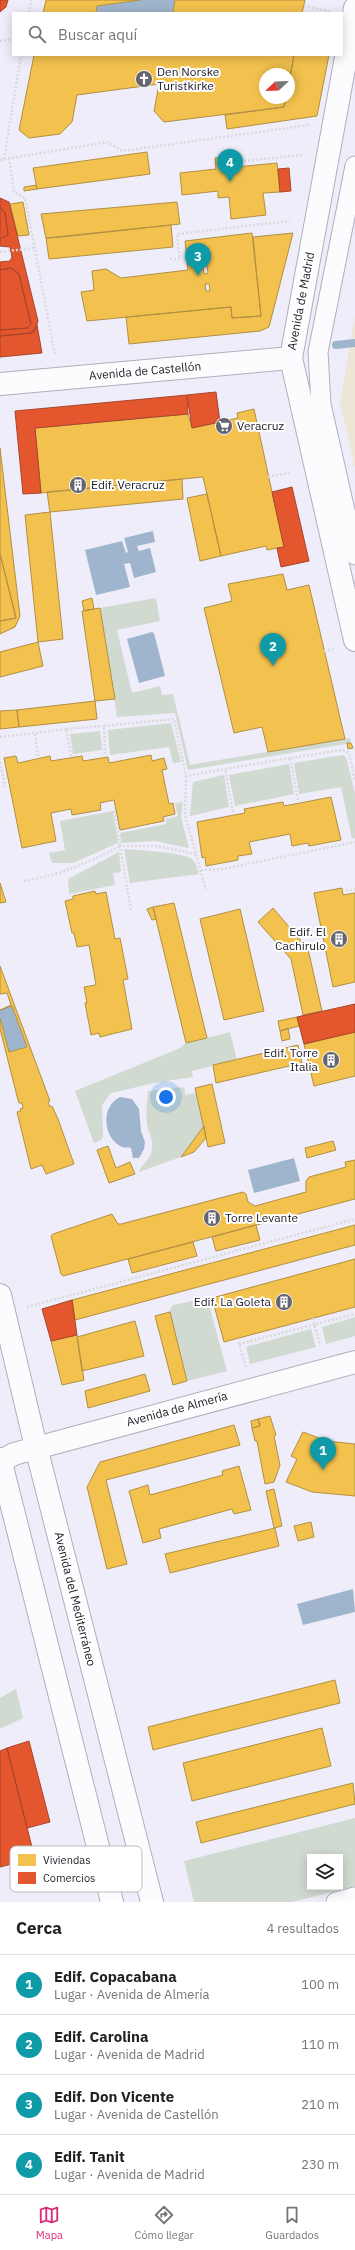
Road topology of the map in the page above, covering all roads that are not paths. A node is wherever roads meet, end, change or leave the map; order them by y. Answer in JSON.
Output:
{"nodes":[{"id":1,"x":355,"y":8,"type":"edge"},
{"id":2,"x":355,"y":166,"type":"edge"},
{"id":3,"x":291,"y":358,"type":"junction"},
{"id":4,"x":0,"y":384,"type":"edge"},
{"id":5,"x":355,"y":555,"type":"edge"},
{"id":6,"x":355,"y":640,"type":"edge"},
{"id":7,"x":2,"y":1304,"type":"edge"},
{"id":8,"x":355,"y":1362,"type":"edge"},
{"id":9,"x":36,"y":1448,"type":"junction"},
{"id":10,"x":0,"y":1461,"type":"edge"},
{"id":11,"x":98,"y":1846,"type":"edge"},
{"id":12,"x":136,"y":1846,"type":"edge"},
{"id":13,"x":142,"y":1869,"type":"edge"},
{"id":14,"x":109,"y":1892,"type":"edge"},
{"id":15,"x":355,"y":1897,"type":"edge"},
{"id":16,"x":150,"y":1901,"type":"edge"},
{"id":17,"x":112,"y":1902,"type":"edge"},
{"id":18,"x":336,"y":1902,"type":"edge"}],
"edges":[{"from":1,"to":3,"type":"street","name":"Avenida de Madrid"},
{"from":2,"to":5,"type":"street"},
{"from":3,"to":4,"type":"street","name":"Avenida de Castellón"},
{"from":3,"to":6,"type":"street","name":"Avenida de Madrid"},
{"from":7,"to":9,"type":"street","name":"Avenida del Mediterráneo"},
{"from":8,"to":9,"type":"street","name":"Avenida de Almería"},
{"from":9,"to":10,"type":"street","name":"Avenida de Almería"},
{"from":9,"to":12,"type":"street","name":"Avenida del Mediterráneo"},
{"from":10,"to":11,"type":"street"},
{"from":13,"to":16,"type":"street","name":"Avenida del Mediterráneo"},
{"from":14,"to":17,"type":"street"},
{"from":15,"to":18,"type":"street"}]}
